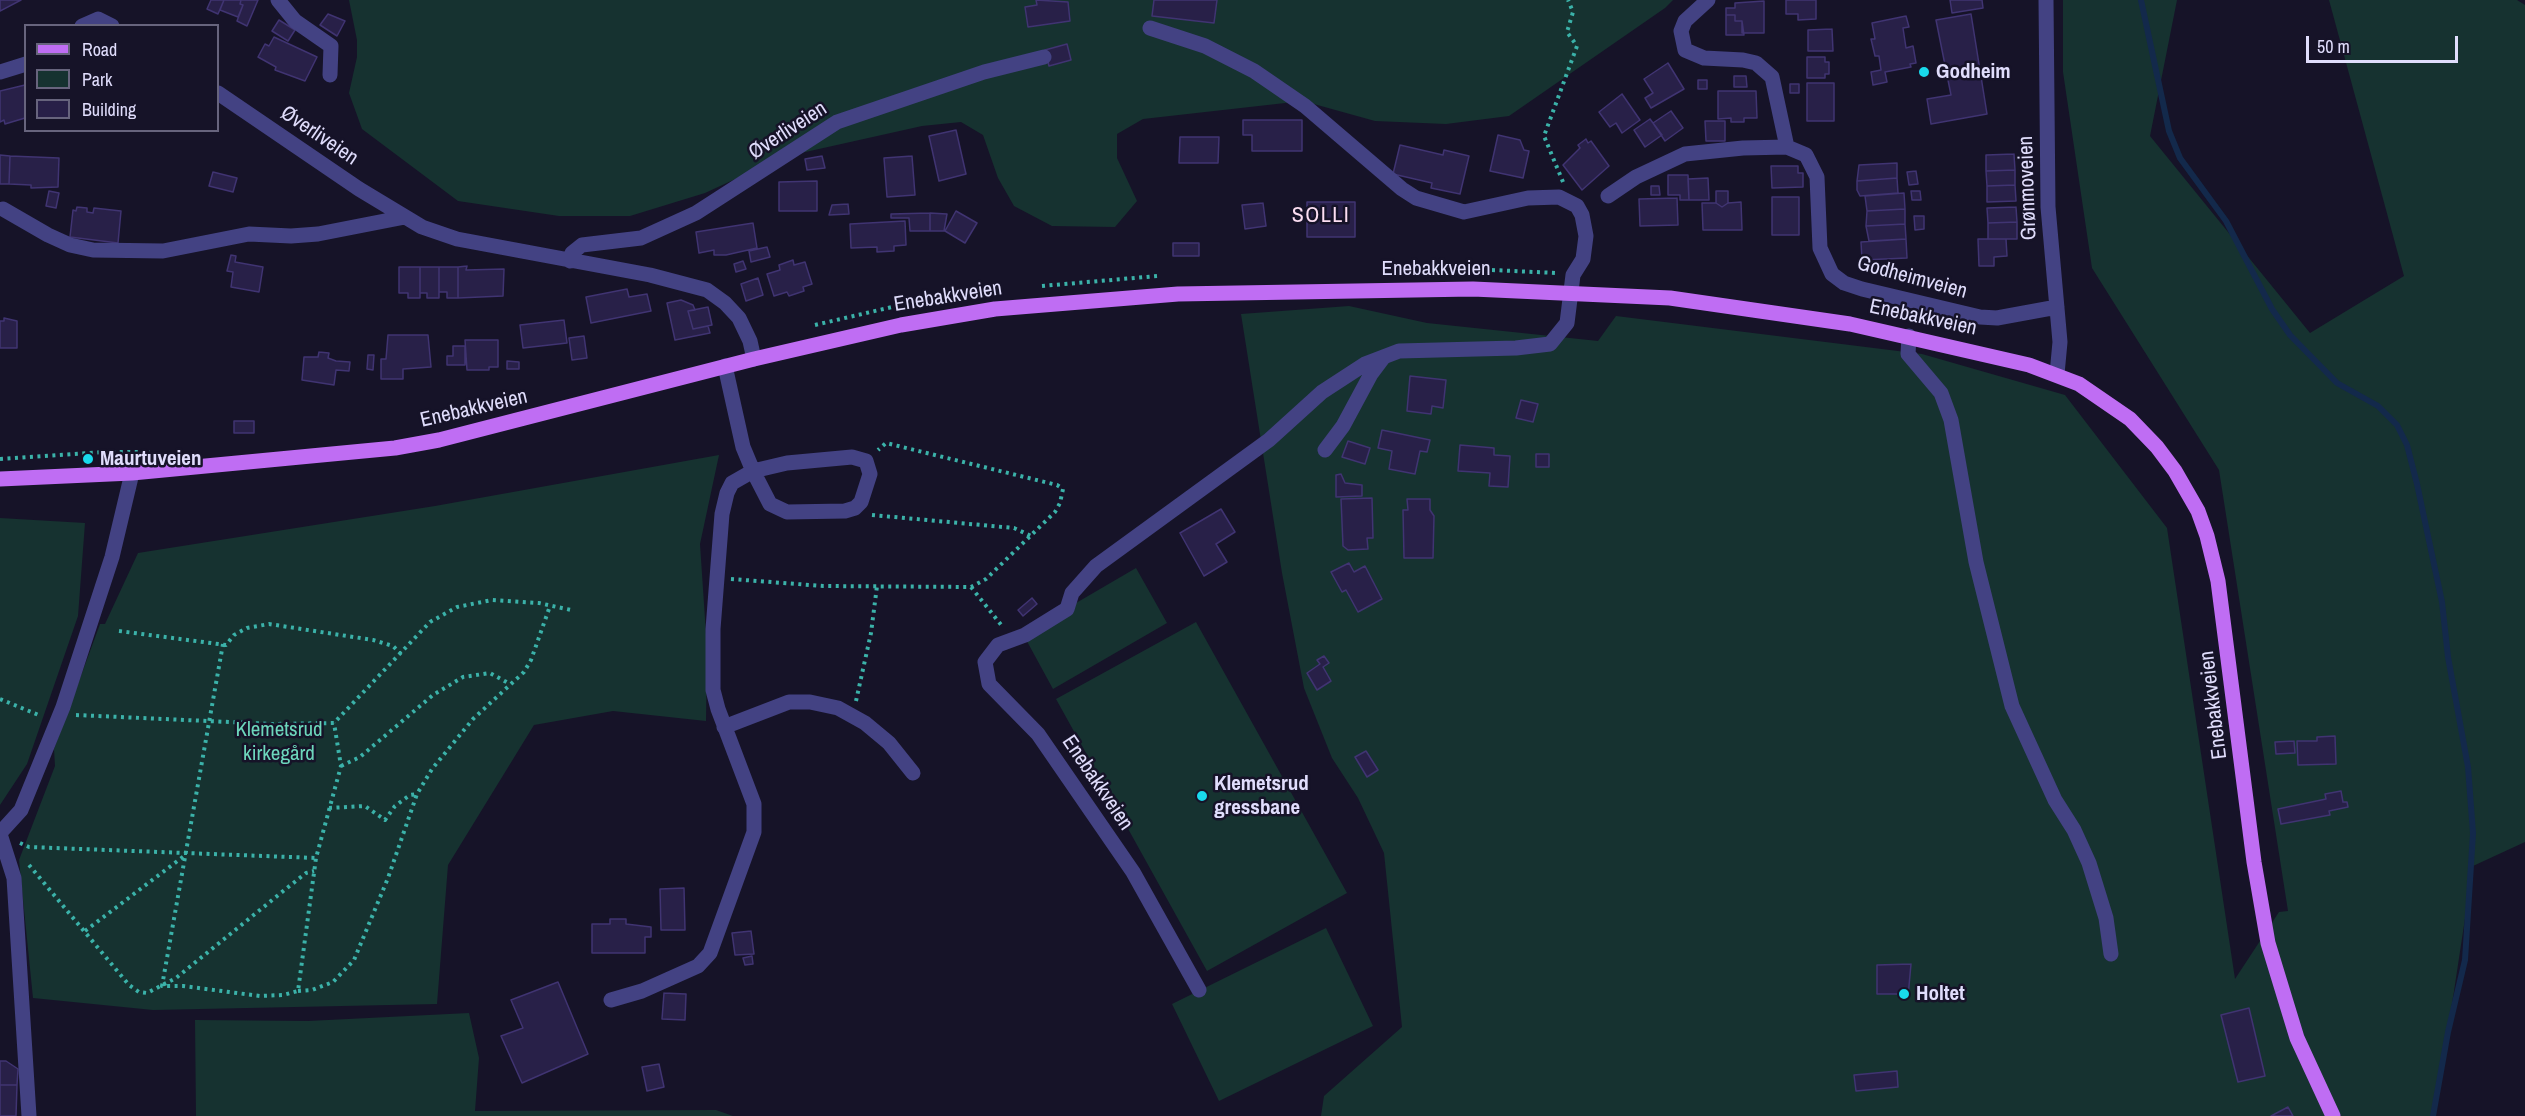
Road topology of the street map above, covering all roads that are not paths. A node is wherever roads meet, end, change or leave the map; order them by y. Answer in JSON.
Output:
{"nodes":[{"id":1,"x":278,"y":0,"type":"edge"},
{"id":2,"x":1708,"y":0,"type":"edge"},
{"id":3,"x":2046,"y":0,"type":"edge"},
{"id":4,"x":87,"y":24,"type":"edge"},
{"id":5,"x":108,"y":24,"type":"edge"},
{"id":6,"x":1150,"y":28,"type":"dead end"},
{"id":7,"x":1044,"y":57,"type":"dead end"},
{"id":8,"x":24,"y":65,"type":"edge"},
{"id":9,"x":0,"y":72,"type":"edge"},
{"id":10,"x":330,"y":75,"type":"dead end"},
{"id":11,"x":219,"y":94,"type":"edge"},
{"id":12,"x":1787,"y":147,"type":"junction"},
{"id":13,"x":1608,"y":196,"type":"dead end"},
{"id":14,"x":3,"y":208,"type":"dead end"},
{"id":15,"x":405,"y":217,"type":"junction"},
{"id":16,"x":570,"y":261,"type":"junction"},
{"id":17,"x":1572,"y":293,"type":"junction"},
{"id":18,"x":2056,"y":307,"type":"junction"},
{"id":19,"x":1909,"y":336,"type":"junction"},
{"id":20,"x":1385,"y":355,"type":"junction"},
{"id":21,"x":754,"y":359,"type":"junction"},
{"id":22,"x":725,"y":366,"type":"junction"},
{"id":23,"x":2057,"y":374,"type":"junction"},
{"id":24,"x":1325,"y":450,"type":"dead end"},
{"id":25,"x":753,"y":471,"type":"junction"},
{"id":26,"x":132,"y":473,"type":"junction"},
{"id":27,"x":0,"y":479,"type":"edge"},
{"id":28,"x":724,"y":727,"type":"junction"},
{"id":29,"x":913,"y":773,"type":"dead end"},
{"id":30,"x":3,"y":835,"type":"edge"},
{"id":31,"x":2111,"y":954,"type":"dead end"},
{"id":32,"x":1199,"y":990,"type":"dead end"},
{"id":33,"x":611,"y":1000,"type":"dead end"},
{"id":34,"x":29,"y":1116,"type":"edge"},
{"id":35,"x":2333,"y":1116,"type":"edge"}],
"edges":[{"from":1,"to":10,"type":"street"},
{"from":2,"to":12,"type":"street"},
{"from":3,"to":18,"type":"street","name":"Grønmoveien"},
{"from":4,"to":5,"type":"street"},
{"from":6,"to":17,"type":"street"},
{"from":7,"to":16,"type":"street","name":"Øverliveien"},
{"from":8,"to":9,"type":"street"},
{"from":11,"to":15,"type":"street","name":"Øverliveien"},
{"from":12,"to":13,"type":"street"},
{"from":12,"to":18,"type":"street","name":"Godheimveien"},
{"from":14,"to":15,"type":"street"},
{"from":15,"to":16,"type":"street","name":"Øverliveien"},
{"from":16,"to":21,"type":"street","name":"Øverliveien"},
{"from":17,"to":19,"type":"main road","name":"Enebakkveien"},
{"from":17,"to":20,"type":"street"},
{"from":17,"to":21,"type":"main road","name":"Enebakkveien"},
{"from":18,"to":23,"type":"street","name":"Grønmoveien"},
{"from":19,"to":23,"type":"main road","name":"Enebakkveien"},
{"from":19,"to":31,"type":"street"},
{"from":20,"to":24,"type":"street"},
{"from":20,"to":32,"type":"street","name":"Enebakkveien"},
{"from":21,"to":22,"type":"main road","name":"Enebakkveien"},
{"from":22,"to":25,"type":"street"},
{"from":22,"to":26,"type":"main road","name":"Enebakkveien"},
{"from":23,"to":35,"type":"main road","name":"Enebakkveien"},
{"from":25,"to":25,"type":"street"},
{"from":25,"to":28,"type":"street"},
{"from":26,"to":27,"type":"main road","name":"Enebakkveien"},
{"from":26,"to":30,"type":"street"},
{"from":28,"to":29,"type":"street"},
{"from":28,"to":33,"type":"street"},
{"from":30,"to":34,"type":"street"}]}
